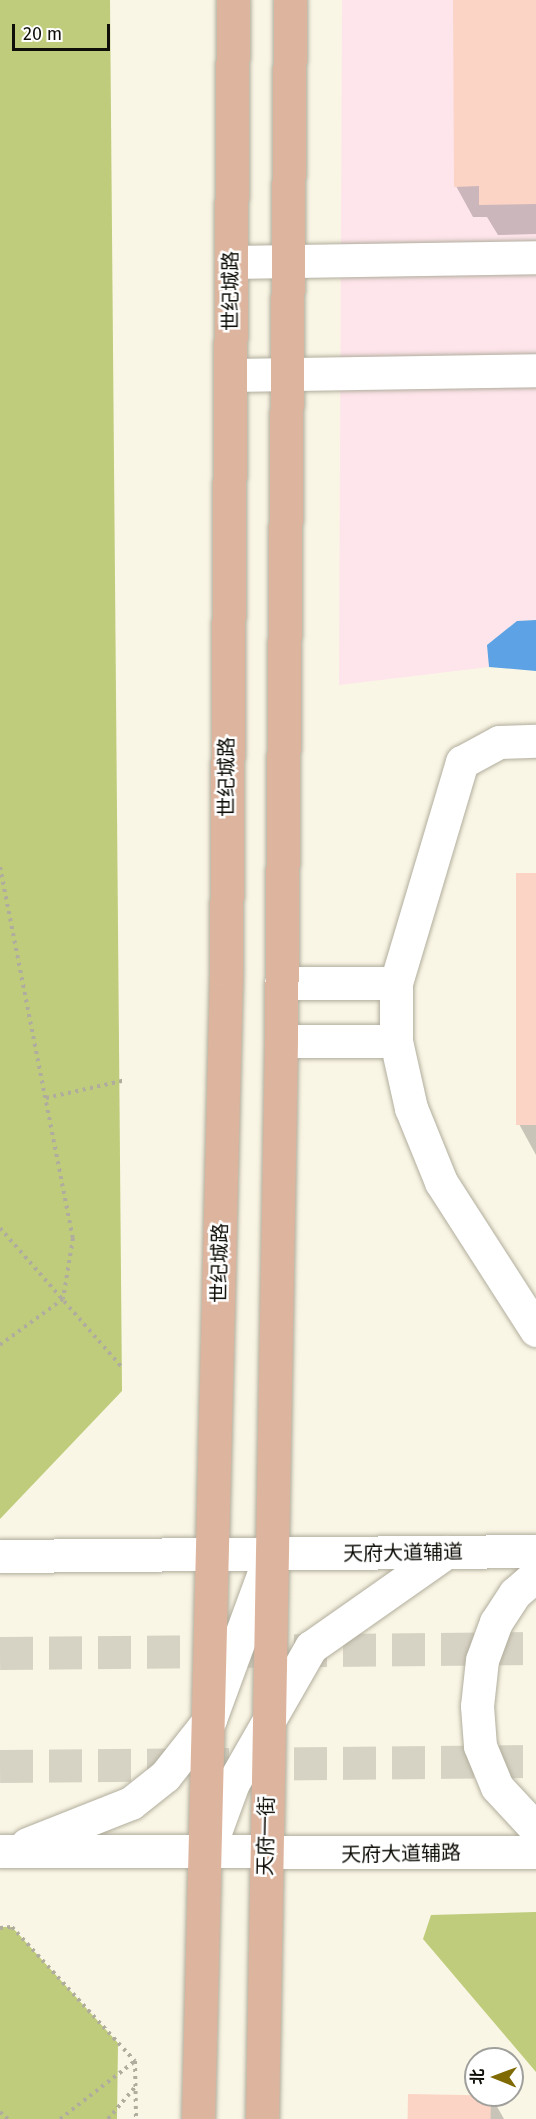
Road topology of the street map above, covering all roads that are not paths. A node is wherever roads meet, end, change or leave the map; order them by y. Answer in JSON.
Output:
{"nodes":[{"id":1,"x":233,"y":0,"type":"edge"},
{"id":2,"x":290,"y":0,"type":"edge"},
{"id":3,"x":536,"y":257,"type":"edge"},
{"id":4,"x":289,"y":260,"type":"junction"},
{"id":5,"x":231,"y":262,"type":"junction"},
{"id":6,"x":536,"y":370,"type":"edge"},
{"id":7,"x":288,"y":374,"type":"junction"},
{"id":8,"x":231,"y":375,"type":"junction"},
{"id":9,"x":536,"y":741,"type":"edge"},
{"id":10,"x":281,"y":983,"type":"junction"},
{"id":11,"x":396,"y":983,"type":"junction"},
{"id":12,"x":282,"y":1041,"type":"junction"},
{"id":13,"x":396,"y":1041,"type":"junction"},
{"id":14,"x":536,"y":1330,"type":"edge"},
{"id":15,"x":536,"y":1551,"type":"edge"},
{"id":16,"x":446,"y":1552,"type":"junction"},
{"id":17,"x":214,"y":1554,"type":"junction"},
{"id":18,"x":270,"y":1554,"type":"junction"},
{"id":19,"x":0,"y":1556,"type":"edge"},
{"id":20,"x":536,"y":1575,"type":"edge"},
{"id":21,"x":267,"y":1717,"type":"junction"},
{"id":22,"x":210,"y":1719,"type":"junction"},
{"id":23,"x":536,"y":1829,"type":"edge"},
{"id":24,"x":4,"y":1851,"type":"edge"},
{"id":25,"x":536,"y":1852,"type":"edge"},
{"id":26,"x":206,"y":1855,"type":"junction"},
{"id":27,"x":266,"y":1855,"type":"junction"},
{"id":28,"x":198,"y":2119,"type":"edge"},
{"id":29,"x":262,"y":2119,"type":"edge"}],
"edges":[{"from":1,"to":5,"type":"main road","name":"世纪城路"},
{"from":2,"to":4,"type":"main road"},
{"from":3,"to":4,"type":"street"},
{"from":4,"to":5,"type":"street"},
{"from":4,"to":7,"type":"main road"},
{"from":5,"to":8,"type":"main road","name":"世纪城路"},
{"from":6,"to":7,"type":"street"},
{"from":7,"to":8,"type":"street"},
{"from":7,"to":10,"type":"main road"},
{"from":8,"to":17,"type":"main road","name":"世纪城路"},
{"from":9,"to":11,"type":"street"},
{"from":10,"to":11,"type":"street"},
{"from":10,"to":12,"type":"main road"},
{"from":11,"to":13,"type":"street"},
{"from":12,"to":13,"type":"street"},
{"from":12,"to":18,"type":"main road"},
{"from":13,"to":14,"type":"street"},
{"from":15,"to":16,"type":"street","name":"天府大道辅道"},
{"from":16,"to":18,"type":"street","name":"天府大道辅道"},
{"from":16,"to":21,"type":"street"},
{"from":17,"to":18,"type":"street","name":"天府大道辅道"},
{"from":17,"to":19,"type":"street"},
{"from":17,"to":22,"type":"main road"},
{"from":18,"to":21,"type":"main road","name":"天府一街"},
{"from":18,"to":22,"type":"street"},
{"from":20,"to":23,"type":"street"},
{"from":21,"to":26,"type":"street"},
{"from":21,"to":27,"type":"main road","name":"天府一街"},
{"from":22,"to":24,"type":"street"},
{"from":22,"to":26,"type":"main road"},
{"from":24,"to":26,"type":"street"},
{"from":25,"to":27,"type":"street","name":"天府大道辅路"},
{"from":26,"to":27,"type":"street","name":"天府大道辅路"},
{"from":26,"to":28,"type":"main road"},
{"from":27,"to":29,"type":"main road","name":"天府一街"}]}
